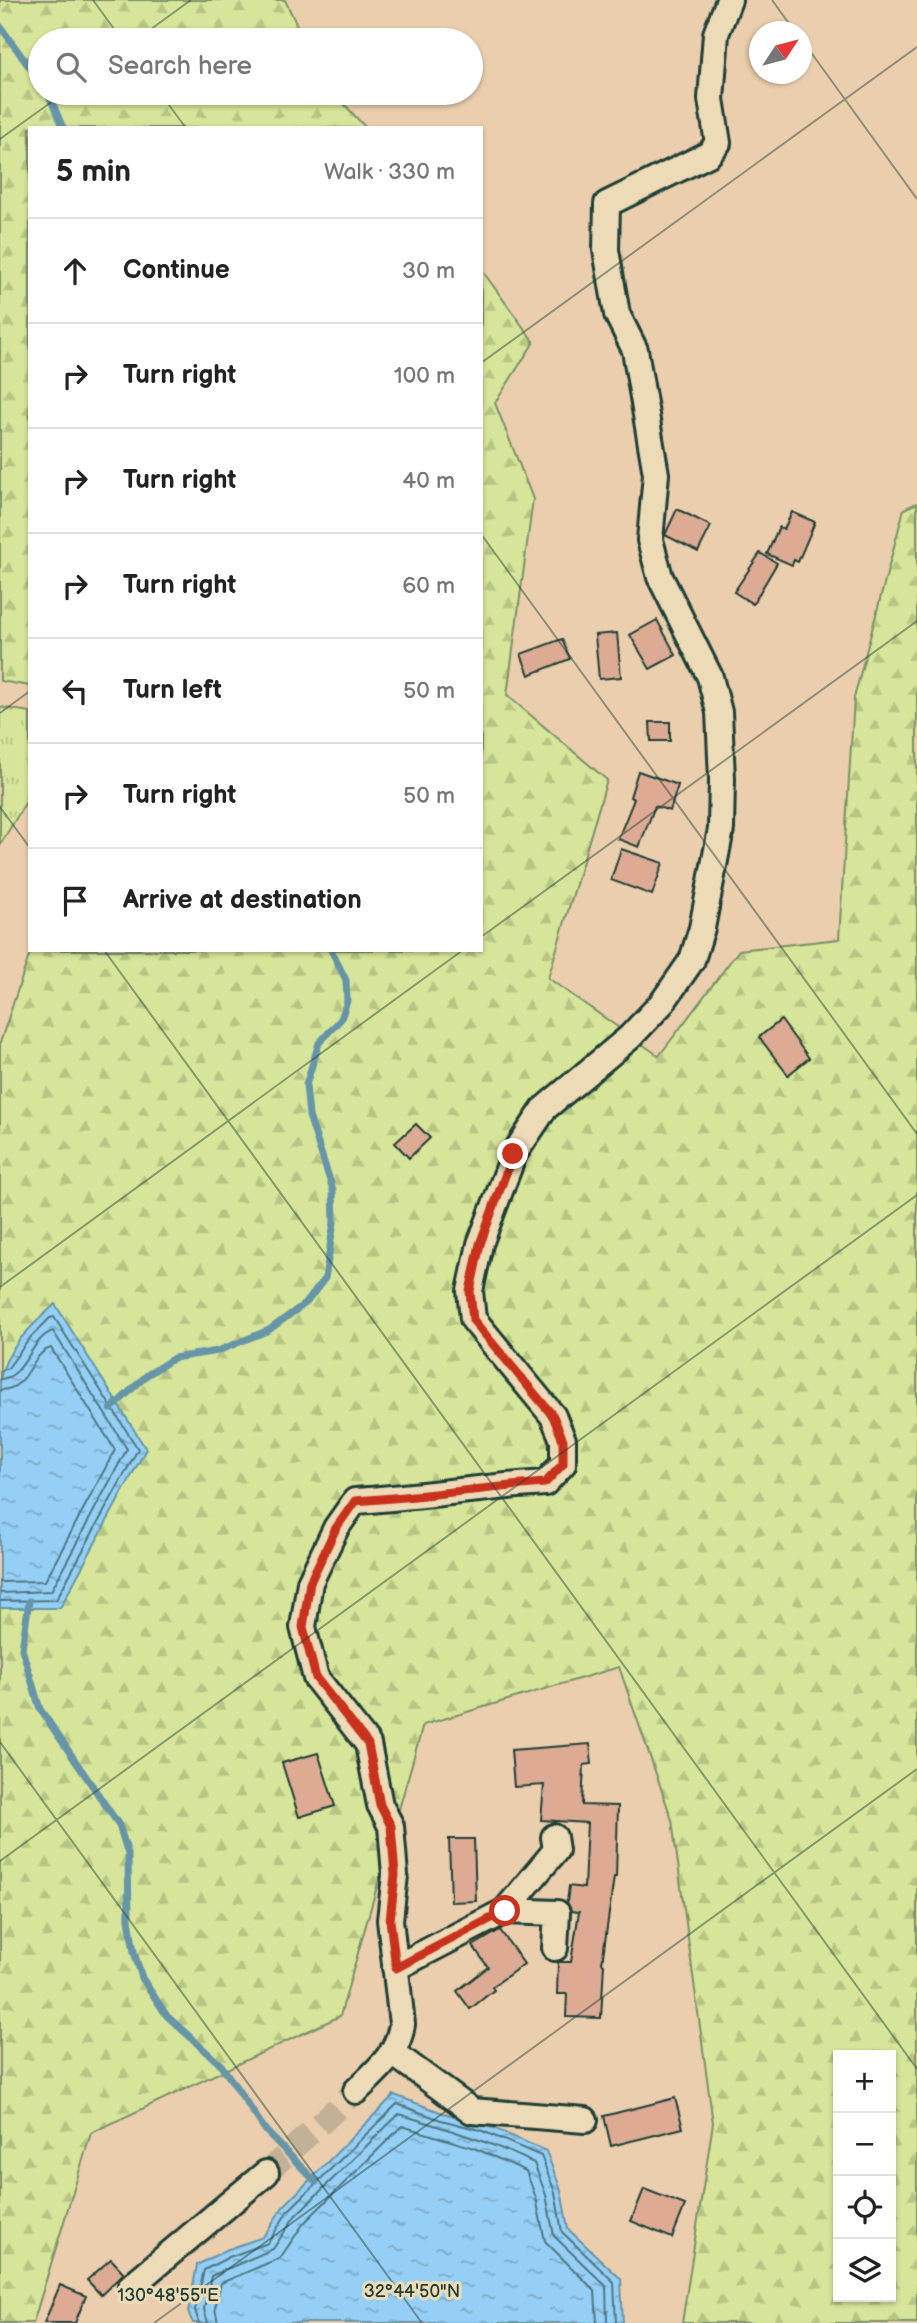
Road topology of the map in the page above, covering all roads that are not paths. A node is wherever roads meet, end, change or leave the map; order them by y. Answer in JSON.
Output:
{"nodes":[{"id":1,"x":729,"y":0,"type":"edge"},
{"id":2,"x":554,"y":1836,"type":"dead end"},
{"id":3,"x":505,"y":1911,"type":"junction"},
{"id":4,"x":555,"y":1948,"type":"dead end"},
{"id":5,"x":396,"y":1968,"type":"junction"},
{"id":6,"x":393,"y":2053,"type":"junction"},
{"id":7,"x":356,"y":2091,"type":"tunnel mouth"},
{"id":8,"x":585,"y":2120,"type":"dead end"},
{"id":9,"x":266,"y":2173,"type":"tunnel mouth"},
{"id":10,"x":131,"y":2286,"type":"dead end"}],
"edges":[{"from":1,"to":5,"type":"street"},
{"from":2,"to":3,"type":"street"},
{"from":3,"to":4,"type":"street"},
{"from":3,"to":5,"type":"street"},
{"from":5,"to":6,"type":"street"},
{"from":6,"to":7,"type":"street"},
{"from":6,"to":8,"type":"street"},
{"from":9,"to":10,"type":"street"}]}
